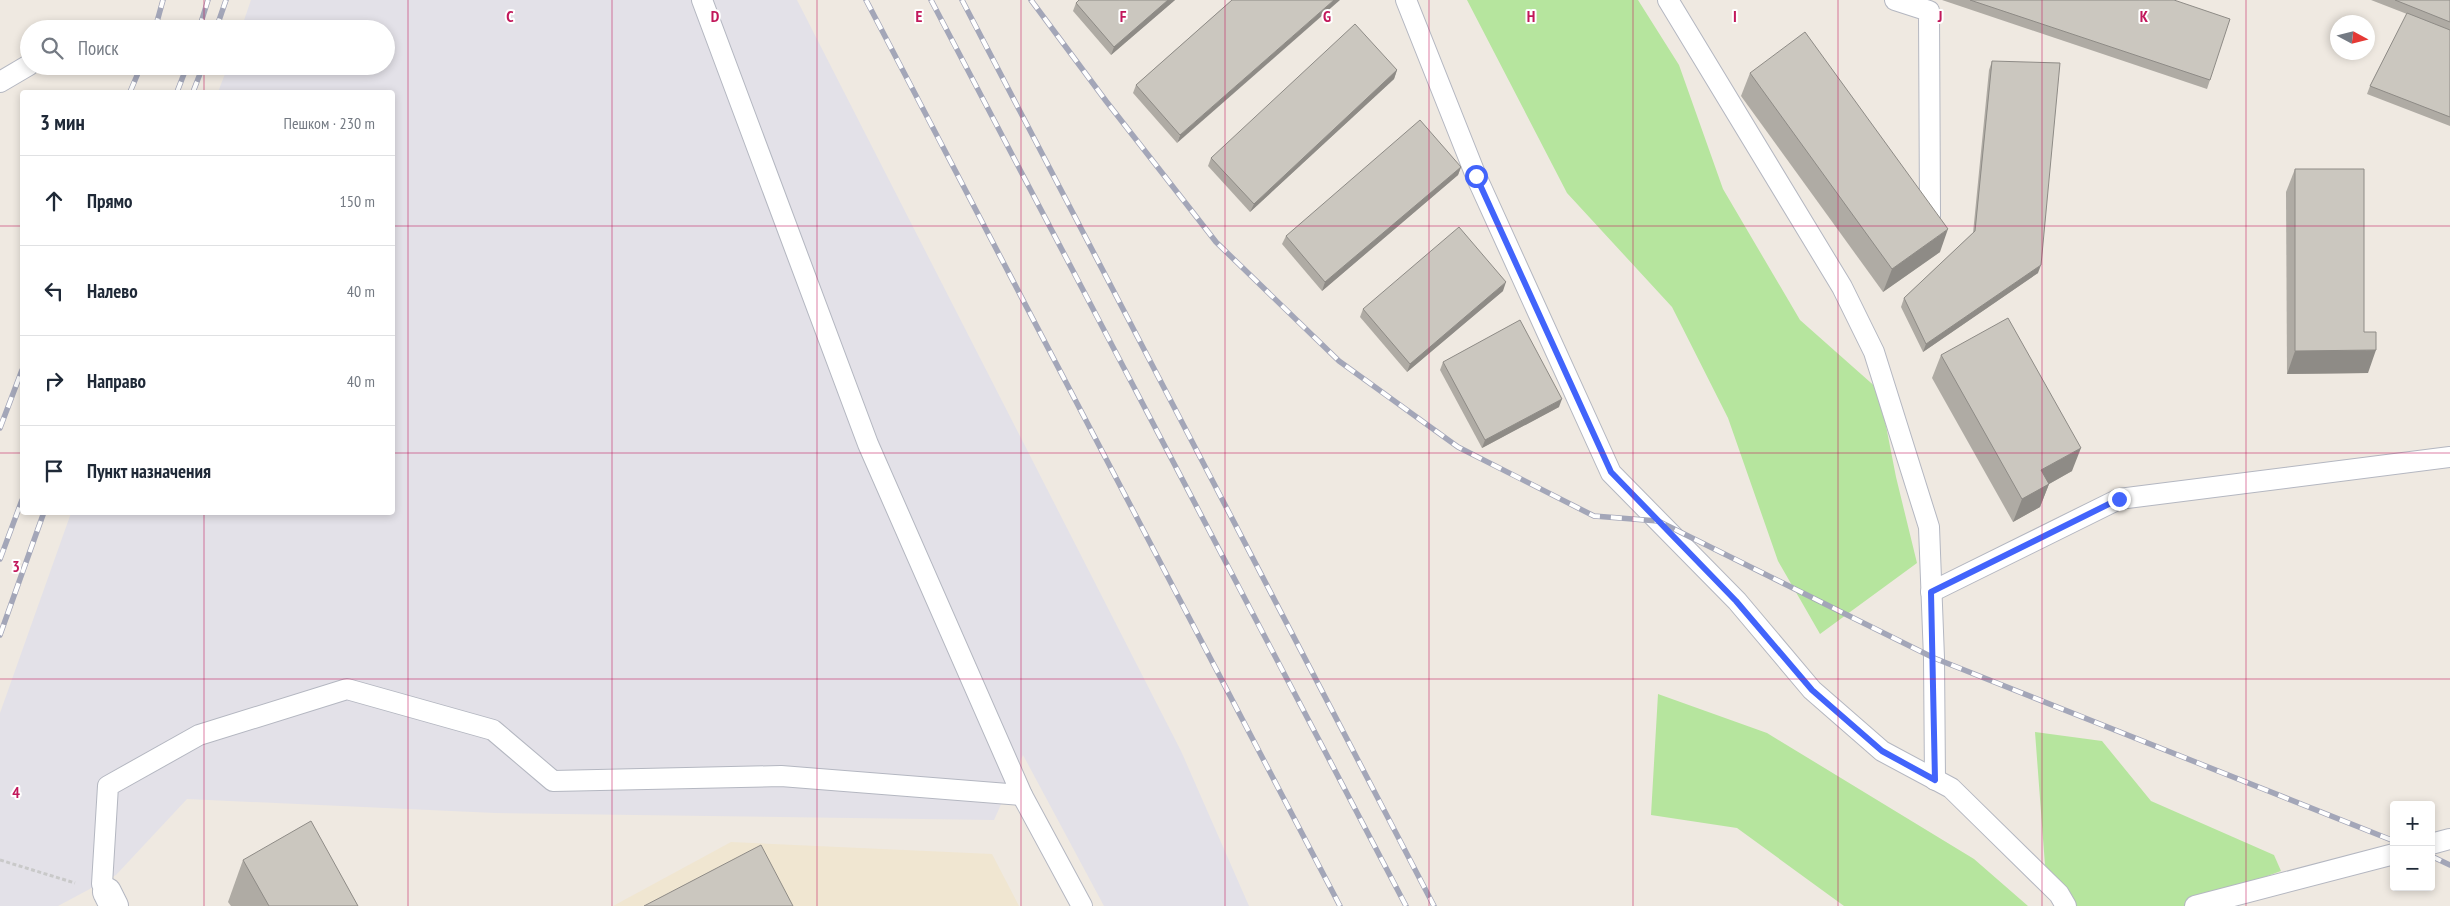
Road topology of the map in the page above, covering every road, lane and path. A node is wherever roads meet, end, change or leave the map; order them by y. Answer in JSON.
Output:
{"nodes":[{"id":1,"x":702,"y":0,"type":"edge"},
{"id":2,"x":1406,"y":0,"type":"edge"},
{"id":3,"x":1668,"y":0,"type":"edge"},
{"id":4,"x":1895,"y":0,"type":"edge"},
{"id":5,"x":20,"y":70,"type":"edge"},
{"id":6,"x":0,"y":82,"type":"edge"},
{"id":7,"x":1914,"y":193,"type":"edge"},
{"id":8,"x":2450,"y":457,"type":"edge"},
{"id":9,"x":1931,"y":592,"type":"junction"},
{"id":10,"x":1935,"y":780,"type":"junction"},
{"id":11,"x":1022,"y":794,"type":"junction"},
{"id":12,"x":2450,"y":839,"type":"edge"},
{"id":13,"x":2435,"y":843,"type":"edge"},
{"id":14,"x":2390,"y":855,"type":"edge"},
{"id":15,"x":0,"y":860,"type":"edge"},
{"id":16,"x":110,"y":899,"type":"edge"},
{"id":17,"x":1082,"y":906,"type":"edge"},
{"id":18,"x":2066,"y":906,"type":"edge"},
{"id":19,"x":2195,"y":906,"type":"edge"}],
"edges":[{"from":1,"to":11,"type":"lane"},
{"from":2,"to":10,"type":"lane"},
{"from":3,"to":9,"type":"lane"},
{"from":4,"to":7,"type":"lane"},
{"from":5,"to":6,"type":"lane"},
{"from":8,"to":9,"type":"lane"},
{"from":9,"to":10,"type":"lane"},
{"from":10,"to":18,"type":"lane"},
{"from":11,"to":16,"type":"lane"},
{"from":11,"to":17,"type":"lane"},
{"from":12,"to":13,"type":"lane"},
{"from":14,"to":19,"type":"lane"},
{"from":15,"to":16,"type":"path"}]}
